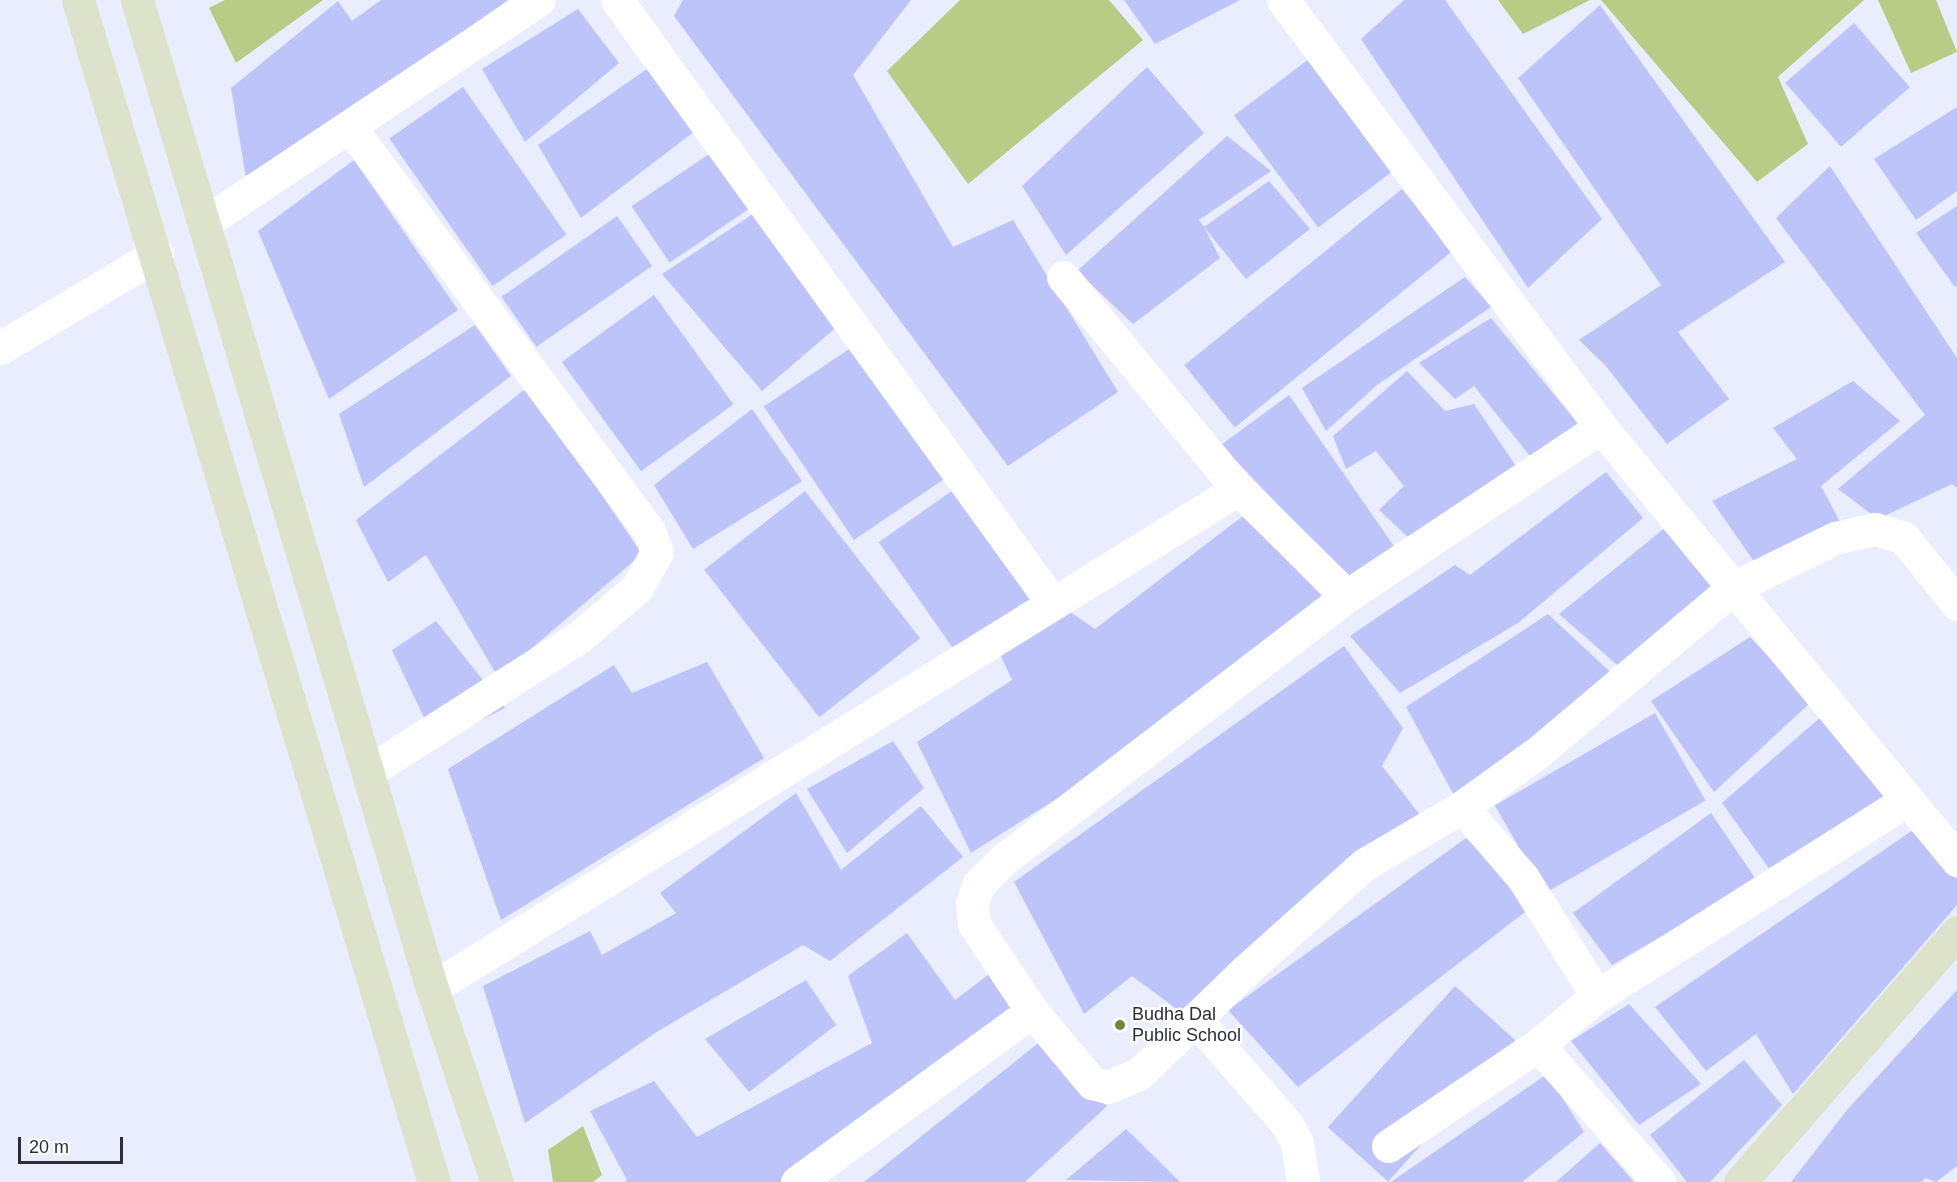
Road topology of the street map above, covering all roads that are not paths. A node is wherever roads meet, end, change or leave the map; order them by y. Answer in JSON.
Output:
{"nodes":[{"id":1,"x":78,"y":0,"type":"edge"},
{"id":2,"x":137,"y":0,"type":"edge"},
{"id":3,"x":538,"y":0,"type":"edge"},
{"id":4,"x":617,"y":0,"type":"edge"},
{"id":5,"x":1283,"y":0,"type":"edge"},
{"id":6,"x":350,"y":127,"type":"junction"},
{"id":7,"x":206,"y":224,"type":"junction"},
{"id":8,"x":157,"y":254,"type":"junction"},
{"id":9,"x":1063,"y":277,"type":"dead end"},
{"id":10,"x":0,"y":348,"type":"edge"},
{"id":11,"x":1601,"y":427,"type":"junction"},
{"id":12,"x":1238,"y":489,"type":"junction"},
{"id":13,"x":1733,"y":588,"type":"junction"},
{"id":14,"x":1347,"y":596,"type":"junction"},
{"id":15,"x":1051,"y":601,"type":"junction"},
{"id":16,"x":1957,"y":604,"type":"edge"},
{"id":17,"x":368,"y":772,"type":"junction"},
{"id":18,"x":1906,"y":801,"type":"junction"},
{"id":19,"x":1462,"y":807,"type":"junction"},
{"id":20,"x":1957,"y":860,"type":"edge"},
{"id":21,"x":1957,"y":932,"type":"edge"},
{"id":22,"x":432,"y":988,"type":"junction"},
{"id":23,"x":1597,"y":996,"type":"junction"},
{"id":24,"x":1032,"y":1011,"type":"junction"},
{"id":25,"x":1196,"y":1019,"type":"junction"},
{"id":26,"x":1538,"y":1045,"type":"junction"},
{"id":27,"x":1388,"y":1146,"type":"dead end"},
{"id":28,"x":434,"y":1182,"type":"edge"},
{"id":29,"x":497,"y":1182,"type":"edge"},
{"id":30,"x":797,"y":1182,"type":"edge"},
{"id":31,"x":1303,"y":1182,"type":"edge"},
{"id":32,"x":1659,"y":1182,"type":"edge"},
{"id":33,"x":1740,"y":1182,"type":"edge"}],
"edges":[{"from":1,"to":8,"type":"main road"},
{"from":2,"to":7,"type":"main road"},
{"from":3,"to":6,"type":"street"},
{"from":4,"to":15,"type":"street"},
{"from":5,"to":11,"type":"street"},
{"from":6,"to":7,"type":"street"},
{"from":6,"to":17,"type":"street"},
{"from":7,"to":17,"type":"main road"},
{"from":8,"to":10,"type":"street"},
{"from":8,"to":28,"type":"main road"},
{"from":9,"to":12,"type":"street"},
{"from":11,"to":13,"type":"street"},
{"from":11,"to":14,"type":"street"},
{"from":12,"to":14,"type":"street"},
{"from":12,"to":15,"type":"street"},
{"from":13,"to":16,"type":"street"},
{"from":13,"to":18,"type":"street"},
{"from":13,"to":19,"type":"street"},
{"from":14,"to":24,"type":"street"},
{"from":15,"to":22,"type":"street"},
{"from":17,"to":22,"type":"main road"},
{"from":18,"to":20,"type":"street"},
{"from":18,"to":23,"type":"street"},
{"from":19,"to":23,"type":"street"},
{"from":19,"to":25,"type":"street"},
{"from":21,"to":33,"type":"main road"},
{"from":22,"to":29,"type":"main road"},
{"from":23,"to":26,"type":"street"},
{"from":24,"to":25,"type":"street"},
{"from":24,"to":30,"type":"street"},
{"from":25,"to":31,"type":"street"},
{"from":26,"to":27,"type":"street"},
{"from":26,"to":32,"type":"street"}]}
